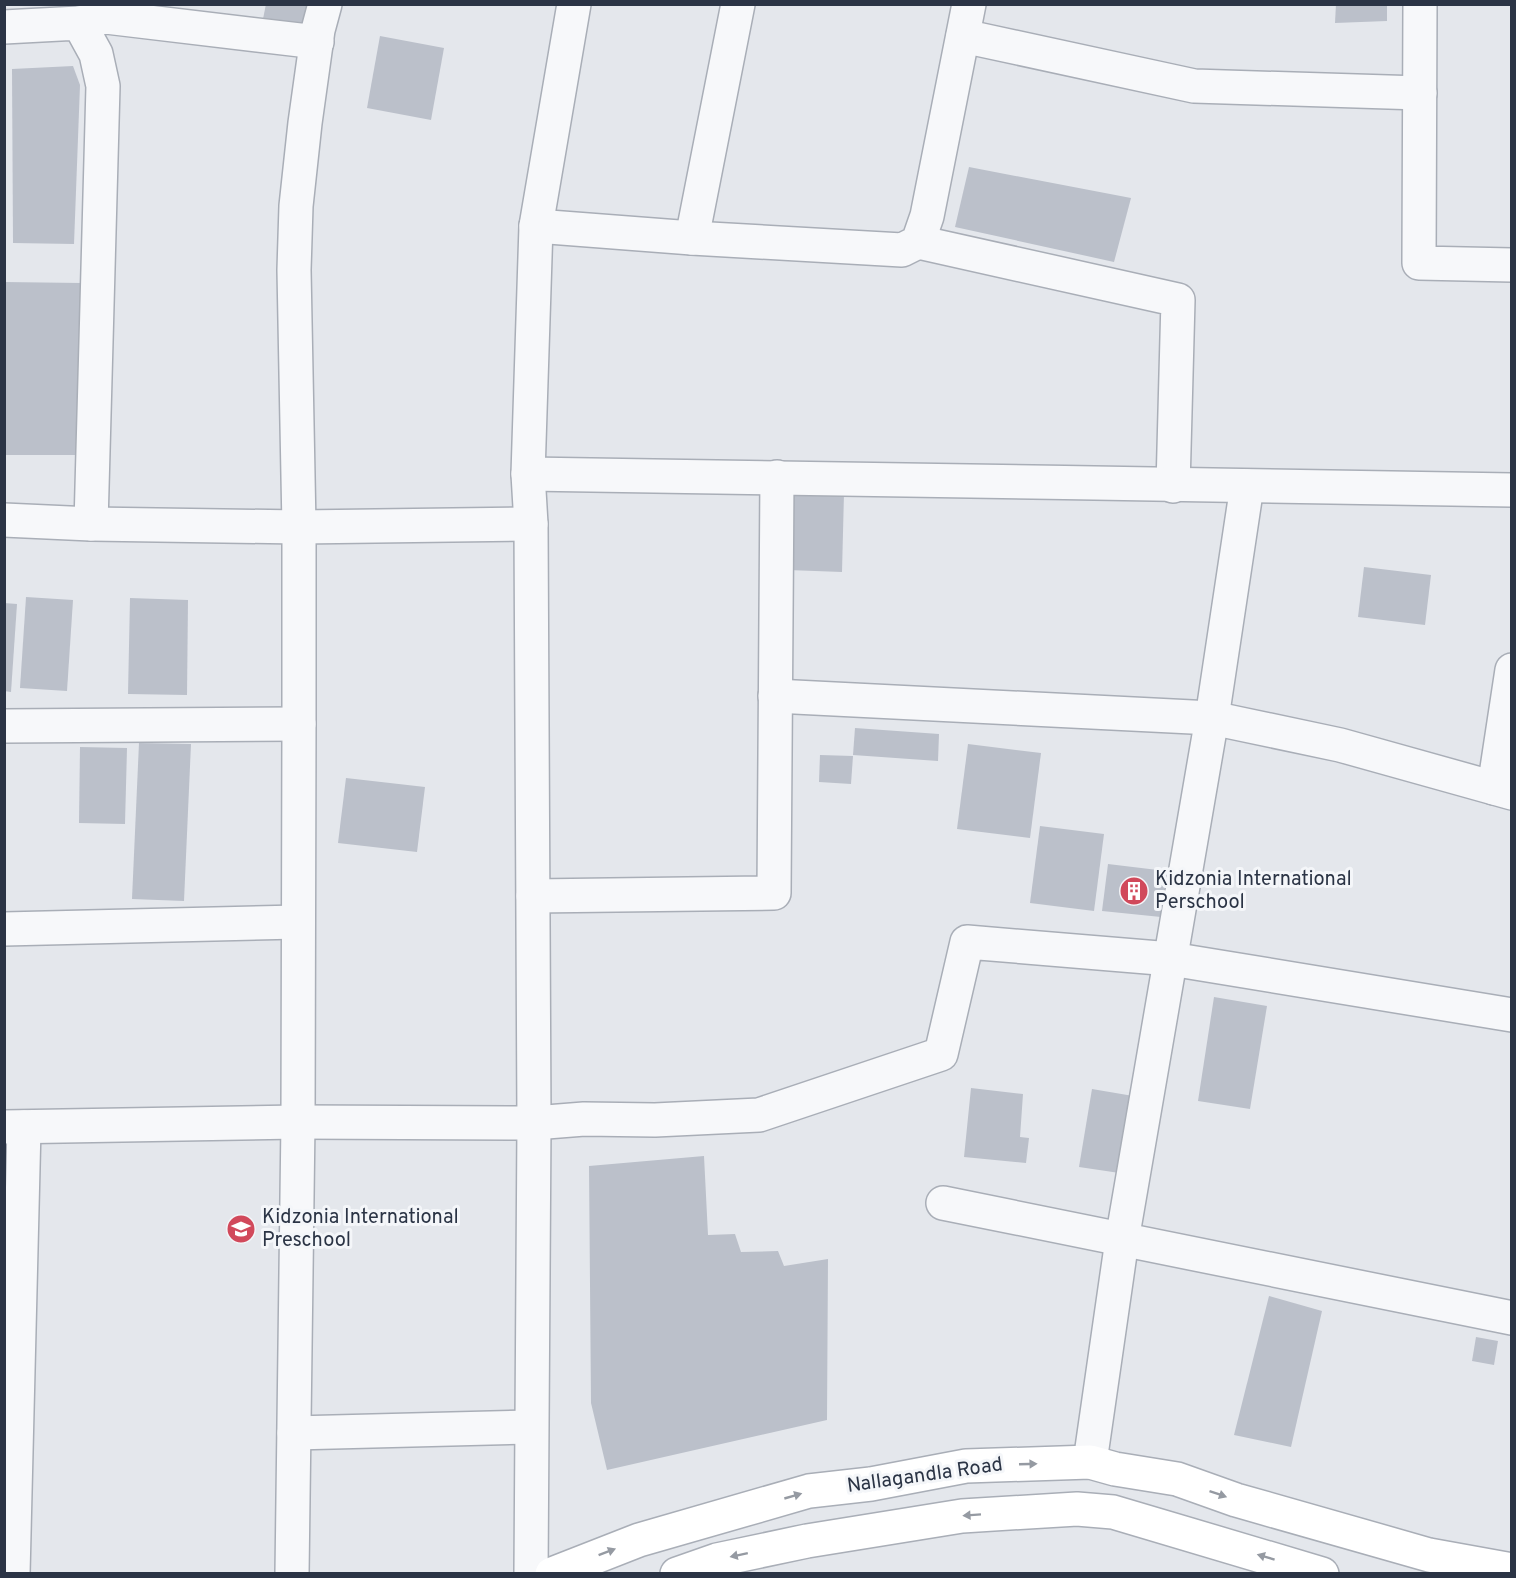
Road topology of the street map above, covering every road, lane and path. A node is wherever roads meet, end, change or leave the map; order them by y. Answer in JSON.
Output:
{"nodes":[{"id":1,"x":325,"y":4,"type":"edge"},
{"id":2,"x":574,"y":4,"type":"edge"},
{"id":3,"x":738,"y":4,"type":"edge"},
{"id":4,"x":1420,"y":4,"type":"edge"},
{"id":5,"x":966,"y":20,"type":"edge"},
{"id":6,"x":79,"y":23,"type":"junction"},
{"id":7,"x":4,"y":27,"type":"edge"},
{"id":8,"x":317,"y":42,"type":"junction"},
{"id":9,"x":1420,"y":93,"type":"junction"},
{"id":10,"x":536,"y":226,"type":"junction"},
{"id":11,"x":692,"y":238,"type":"junction"},
{"id":12,"x":918,"y":242,"type":"junction"},
{"id":13,"x":1512,"y":265,"type":"edge"},
{"id":14,"x":528,"y":474,"type":"junction"},
{"id":15,"x":777,"y":477,"type":"junction"},
{"id":16,"x":1173,"y":486,"type":"junction"},
{"id":17,"x":1247,"y":486,"type":"junction"},
{"id":18,"x":1512,"y":490,"type":"edge"},
{"id":19,"x":4,"y":520,"type":"edge"},
{"id":20,"x":91,"y":524,"type":"junction"},
{"id":21,"x":531,"y":524,"type":"junction"},
{"id":22,"x":299,"y":527,"type":"junction"},
{"id":23,"x":1512,"y":670,"type":"edge"},
{"id":24,"x":775,"y":696,"type":"junction"},
{"id":25,"x":1212,"y":718,"type":"junction"},
{"id":26,"x":299,"y":724,"type":"junction"},
{"id":27,"x":4,"y":726,"type":"edge"},
{"id":28,"x":1503,"y":790,"type":"edge"},
{"id":29,"x":533,"y":896,"type":"junction"},
{"id":30,"x":298,"y":922,"type":"junction"},
{"id":31,"x":4,"y":929,"type":"edge"},
{"id":32,"x":1171,"y":958,"type":"junction"},
{"id":33,"x":1512,"y":1015,"type":"edge"},
{"id":34,"x":298,"y":1122,"type":"junction"},
{"id":35,"x":534,"y":1123,"type":"junction"},
{"id":36,"x":14,"y":1127,"type":"edge"},
{"id":37,"x":943,"y":1203,"type":"dead end"},
{"id":38,"x":1122,"y":1240,"type":"junction"},
{"id":39,"x":1512,"y":1318,"type":"edge"},
{"id":40,"x":531,"y":1427,"type":"junction"},
{"id":41,"x":294,"y":1433,"type":"junction"},
{"id":42,"x":10,"y":1439,"type":"edge"},
{"id":43,"x":1090,"y":1461,"type":"junction"},
{"id":44,"x":1512,"y":1570,"type":"edge"},
{"id":45,"x":13,"y":1574,"type":"edge"},
{"id":46,"x":292,"y":1574,"type":"edge"},
{"id":47,"x":531,"y":1574,"type":"edge"},
{"id":48,"x":552,"y":1574,"type":"edge"},
{"id":49,"x":677,"y":1574,"type":"edge"},
{"id":50,"x":1322,"y":1574,"type":"edge"}],
"edges":[{"from":1,"to":8,"type":"street"},
{"from":2,"to":10,"type":"street"},
{"from":3,"to":11,"type":"street"},
{"from":4,"to":9,"type":"street"},
{"from":5,"to":9,"type":"street"},
{"from":5,"to":12,"type":"street"},
{"from":6,"to":7,"type":"street"},
{"from":6,"to":8,"type":"street"},
{"from":6,"to":20,"type":"street"},
{"from":8,"to":22,"type":"street"},
{"from":9,"to":13,"type":"street"},
{"from":10,"to":11,"type":"street"},
{"from":10,"to":14,"type":"street"},
{"from":11,"to":12,"type":"street"},
{"from":12,"to":16,"type":"street"},
{"from":14,"to":15,"type":"street"},
{"from":14,"to":21,"type":"street"},
{"from":15,"to":16,"type":"street"},
{"from":15,"to":24,"type":"street"},
{"from":16,"to":17,"type":"street"},
{"from":17,"to":18,"type":"street"},
{"from":17,"to":25,"type":"street"},
{"from":19,"to":20,"type":"street"},
{"from":20,"to":22,"type":"street"},
{"from":21,"to":22,"type":"street"},
{"from":21,"to":29,"type":"street"},
{"from":22,"to":26,"type":"street"},
{"from":23,"to":28,"type":"street"},
{"from":24,"to":25,"type":"street"},
{"from":24,"to":29,"type":"street"},
{"from":25,"to":28,"type":"street"},
{"from":25,"to":32,"type":"street"},
{"from":26,"to":27,"type":"street"},
{"from":26,"to":30,"type":"street"},
{"from":29,"to":35,"type":"street"},
{"from":30,"to":31,"type":"street"},
{"from":30,"to":34,"type":"street"},
{"from":32,"to":33,"type":"street"},
{"from":32,"to":35,"type":"street"},
{"from":32,"to":38,"type":"street"},
{"from":34,"to":35,"type":"street"},
{"from":34,"to":36,"type":"street"},
{"from":34,"to":41,"type":"street"},
{"from":35,"to":40,"type":"street"},
{"from":36,"to":42,"type":"street"},
{"from":37,"to":38,"type":"street"},
{"from":38,"to":39,"type":"street"},
{"from":38,"to":43,"type":"street"},
{"from":40,"to":41,"type":"street"},
{"from":40,"to":47,"type":"street"},
{"from":41,"to":46,"type":"street"},
{"from":42,"to":45,"type":"street"},
{"from":43,"to":44,"type":"main road","name":"Nallagandla Road","one_way":true},
{"from":48,"to":43,"type":"main road","name":"Nallagandla Road","one_way":true},
{"from":50,"to":49,"type":"main road","one_way":true}]}
